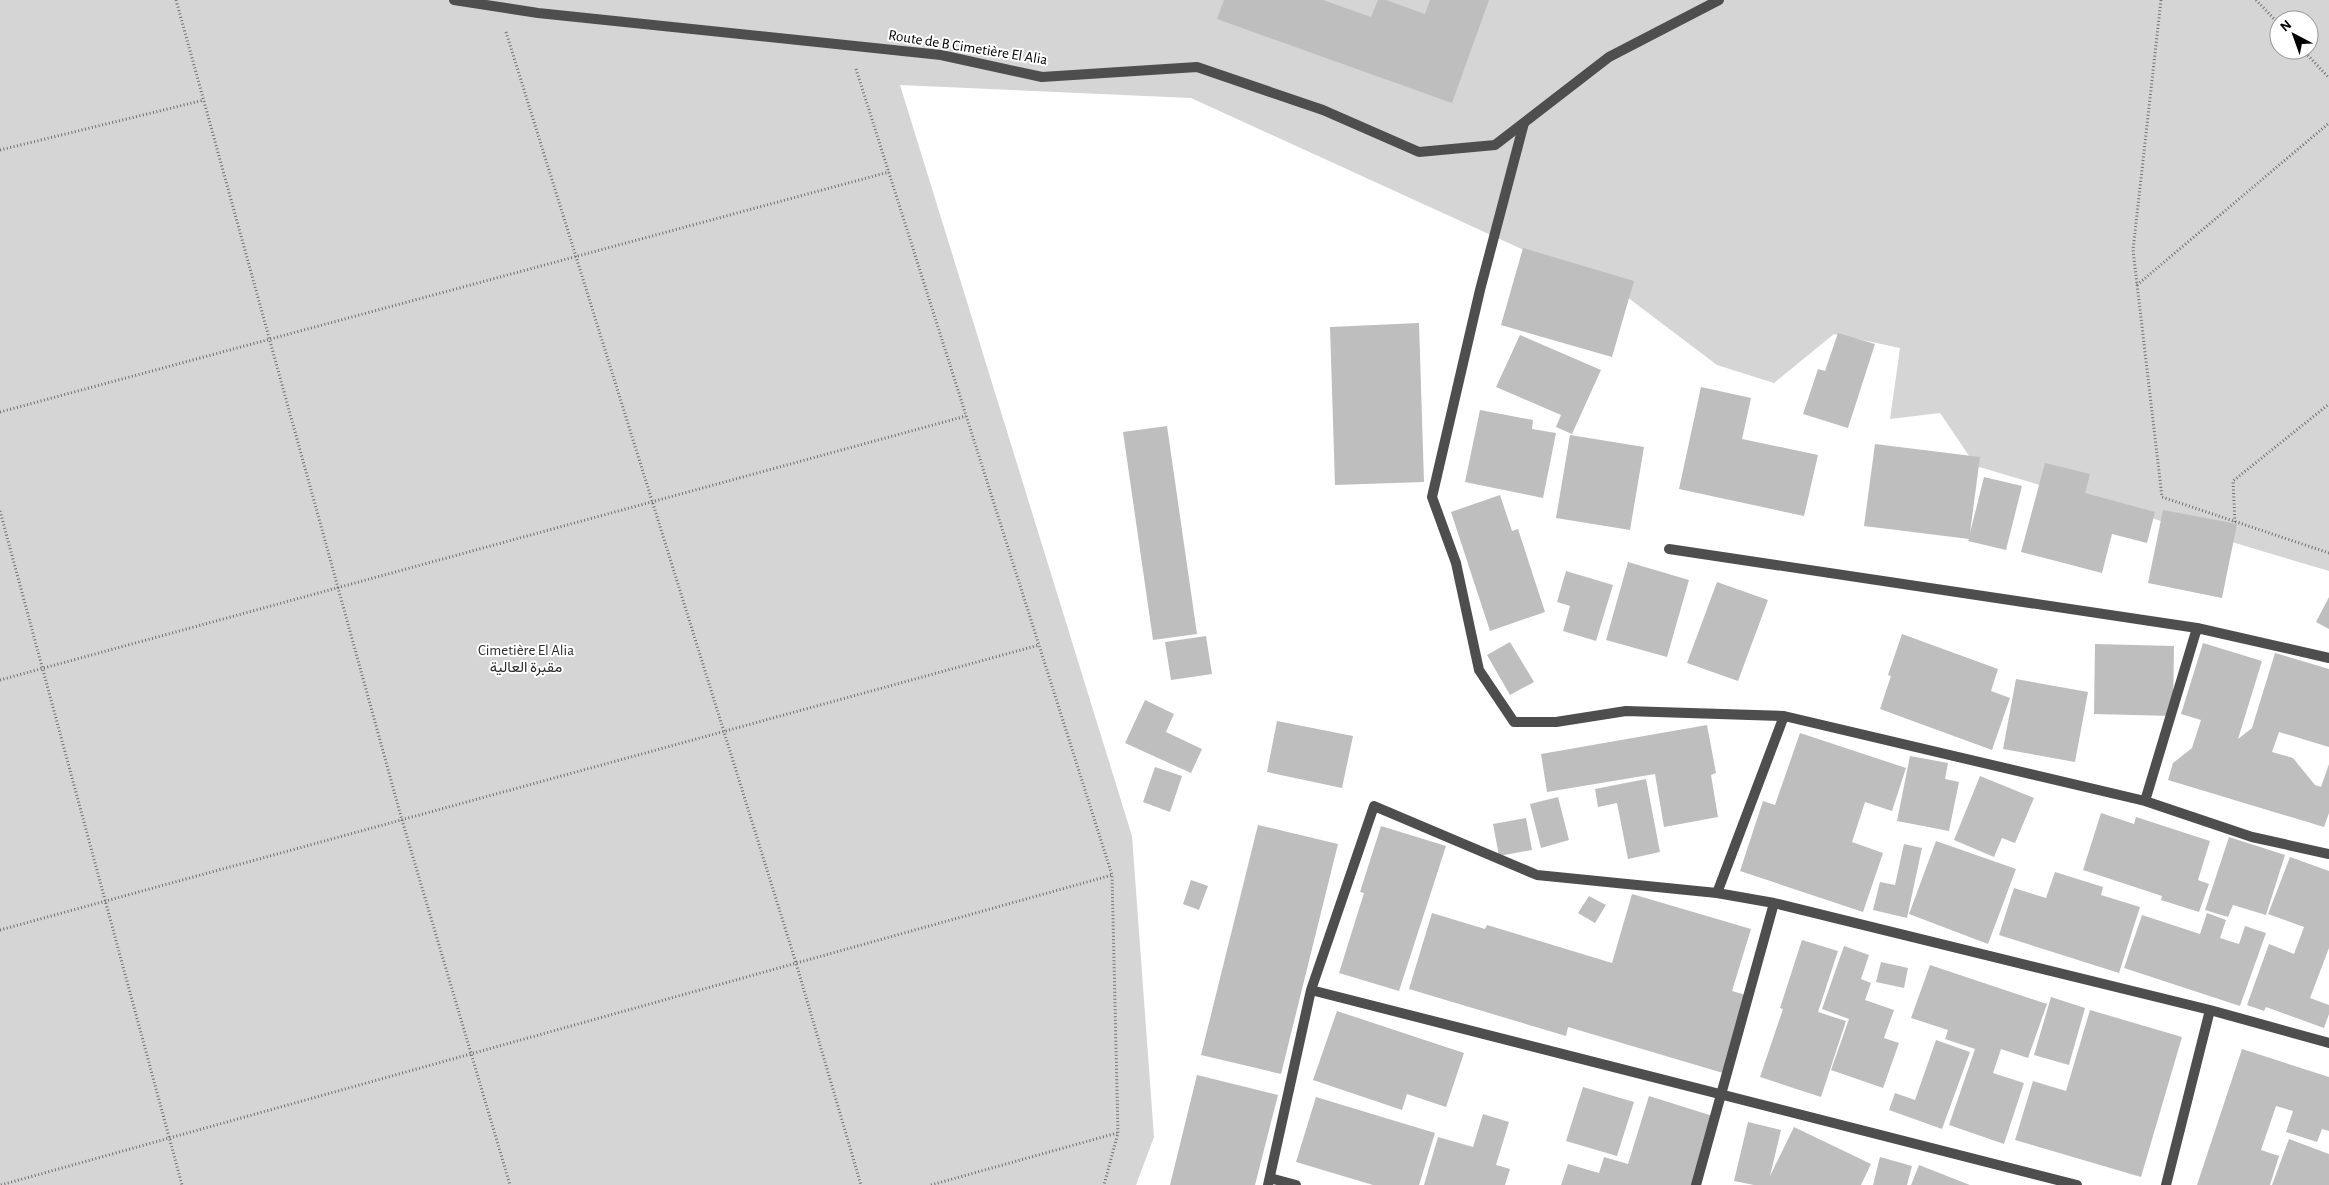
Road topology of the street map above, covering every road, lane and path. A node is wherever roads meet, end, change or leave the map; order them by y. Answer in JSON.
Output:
{"nodes":[{"id":1,"x":176,"y":0,"type":"edge"},
{"id":2,"x":454,"y":0,"type":"edge"},
{"id":3,"x":1719,"y":0,"type":"edge"},
{"id":4,"x":2160,"y":0,"type":"edge"},
{"id":5,"x":2256,"y":0,"type":"edge"},
{"id":6,"x":498,"y":7,"type":"junction"},
{"id":7,"x":2269,"y":14,"type":"edge"},
{"id":8,"x":848,"y":45,"type":"junction"},
{"id":9,"x":2312,"y":60,"type":"edge"},
{"id":10,"x":2329,"y":78,"type":"edge"},
{"id":11,"x":204,"y":100,"type":"junction"},
{"id":12,"x":2329,"y":122,"type":"edge"},
{"id":13,"x":1524,"y":123,"type":"junction"},
{"id":14,"x":0,"y":150,"type":"edge"},
{"id":15,"x":889,"y":172,"type":"junction"},
{"id":16,"x":576,"y":256,"type":"junction"},
{"id":17,"x":2137,"y":285,"type":"junction"},
{"id":18,"x":269,"y":339,"type":"junction"},
{"id":19,"x":2329,"y":404,"type":"edge"},
{"id":20,"x":0,"y":412,"type":"edge"},
{"id":21,"x":966,"y":416,"type":"junction"},
{"id":22,"x":653,"y":502,"type":"junction"},
{"id":23,"x":0,"y":511,"type":"edge"},
{"id":24,"x":2235,"y":522,"type":"junction"},
{"id":25,"x":1668,"y":549,"type":"dead end"},
{"id":26,"x":2329,"y":553,"type":"edge"},
{"id":27,"x":338,"y":588,"type":"junction"},
{"id":28,"x":2197,"y":628,"type":"junction"},
{"id":29,"x":1039,"y":645,"type":"junction"},
{"id":30,"x":2329,"y":658,"type":"edge"},
{"id":31,"x":42,"y":668,"type":"junction"},
{"id":32,"x":0,"y":680,"type":"edge"},
{"id":33,"x":1784,"y":716,"type":"junction"},
{"id":34,"x":724,"y":732,"type":"junction"},
{"id":35,"x":2145,"y":801,"type":"junction"},
{"id":36,"x":402,"y":820,"type":"junction"},
{"id":37,"x":2329,"y":854,"type":"edge"},
{"id":38,"x":1112,"y":875,"type":"junction"},
{"id":39,"x":1717,"y":893,"type":"junction"},
{"id":40,"x":105,"y":901,"type":"junction"},
{"id":41,"x":1774,"y":903,"type":"junction"},
{"id":42,"x":0,"y":930,"type":"edge"},
{"id":43,"x":796,"y":963,"type":"junction"},
{"id":44,"x":1311,"y":990,"type":"junction"},
{"id":45,"x":2210,"y":1010,"type":"junction"},
{"id":46,"x":2329,"y":1043,"type":"edge"},
{"id":47,"x":471,"y":1054,"type":"junction"},
{"id":48,"x":1720,"y":1095,"type":"junction"},
{"id":49,"x":1118,"y":1133,"type":"junction"},
{"id":50,"x":169,"y":1138,"type":"junction"},
{"id":51,"x":1269,"y":1182,"type":"edge"},
{"id":52,"x":1,"y":1185,"type":"edge"},
{"id":53,"x":182,"y":1185,"type":"edge"},
{"id":54,"x":510,"y":1185,"type":"edge"},
{"id":55,"x":861,"y":1185,"type":"edge"},
{"id":56,"x":931,"y":1185,"type":"edge"},
{"id":57,"x":1104,"y":1185,"type":"edge"},
{"id":58,"x":1296,"y":1185,"type":"edge"},
{"id":59,"x":1696,"y":1185,"type":"edge"},
{"id":60,"x":2078,"y":1185,"type":"edge"},
{"id":61,"x":2166,"y":1185,"type":"edge"}],
"edges":[{"from":1,"to":11,"type":"path"},
{"from":2,"to":6,"type":"street","name":"Route de B Cimetière El Alia"},
{"from":3,"to":13,"type":"street","name":"Route de B Cimetière El Alia"},
{"from":4,"to":17,"type":"path"},
{"from":5,"to":7,"type":"path"},
{"from":6,"to":8,"type":"street","name":"Route de B Cimetière El Alia"},
{"from":6,"to":16,"type":"path"},
{"from":8,"to":13,"type":"street","name":"Route de B Cimetière El Alia"},
{"from":8,"to":15,"type":"path"},
{"from":9,"to":10,"type":"path"},
{"from":11,"to":14,"type":"path"},
{"from":11,"to":18,"type":"path"},
{"from":12,"to":17,"type":"path"},
{"from":13,"to":33,"type":"street"},
{"from":15,"to":16,"type":"path"},
{"from":15,"to":21,"type":"path"},
{"from":16,"to":18,"type":"path"},
{"from":16,"to":22,"type":"path"},
{"from":17,"to":24,"type":"path"},
{"from":18,"to":20,"type":"path"},
{"from":18,"to":27,"type":"path"},
{"from":19,"to":24,"type":"path"},
{"from":21,"to":22,"type":"path"},
{"from":21,"to":29,"type":"path"},
{"from":22,"to":27,"type":"path"},
{"from":22,"to":34,"type":"path"},
{"from":23,"to":31,"type":"path"},
{"from":24,"to":26,"type":"path"},
{"from":25,"to":28,"type":"street"},
{"from":27,"to":31,"type":"path"},
{"from":27,"to":36,"type":"path"},
{"from":28,"to":30,"type":"street"},
{"from":28,"to":35,"type":"street"},
{"from":29,"to":34,"type":"path"},
{"from":29,"to":38,"type":"path"},
{"from":31,"to":32,"type":"path"},
{"from":31,"to":40,"type":"path"},
{"from":33,"to":35,"type":"street"},
{"from":33,"to":39,"type":"street"},
{"from":34,"to":36,"type":"path"},
{"from":34,"to":43,"type":"path"},
{"from":35,"to":37,"type":"street"},
{"from":36,"to":40,"type":"path"},
{"from":36,"to":47,"type":"path"},
{"from":38,"to":43,"type":"path"},
{"from":38,"to":49,"type":"path"},
{"from":39,"to":41,"type":"street"},
{"from":39,"to":44,"type":"street"},
{"from":40,"to":42,"type":"path"},
{"from":40,"to":50,"type":"path"},
{"from":41,"to":45,"type":"street"},
{"from":41,"to":48,"type":"street"},
{"from":43,"to":47,"type":"path"},
{"from":43,"to":55,"type":"path"},
{"from":44,"to":48,"type":"street"},
{"from":44,"to":51,"type":"street"},
{"from":45,"to":46,"type":"street"},
{"from":45,"to":61,"type":"street"},
{"from":47,"to":50,"type":"path"},
{"from":47,"to":54,"type":"path"},
{"from":48,"to":59,"type":"street"},
{"from":48,"to":60,"type":"street"},
{"from":49,"to":56,"type":"path"},
{"from":49,"to":57,"type":"path"},
{"from":50,"to":52,"type":"path"},
{"from":50,"to":53,"type":"path"},
{"from":51,"to":58,"type":"street"}]}
